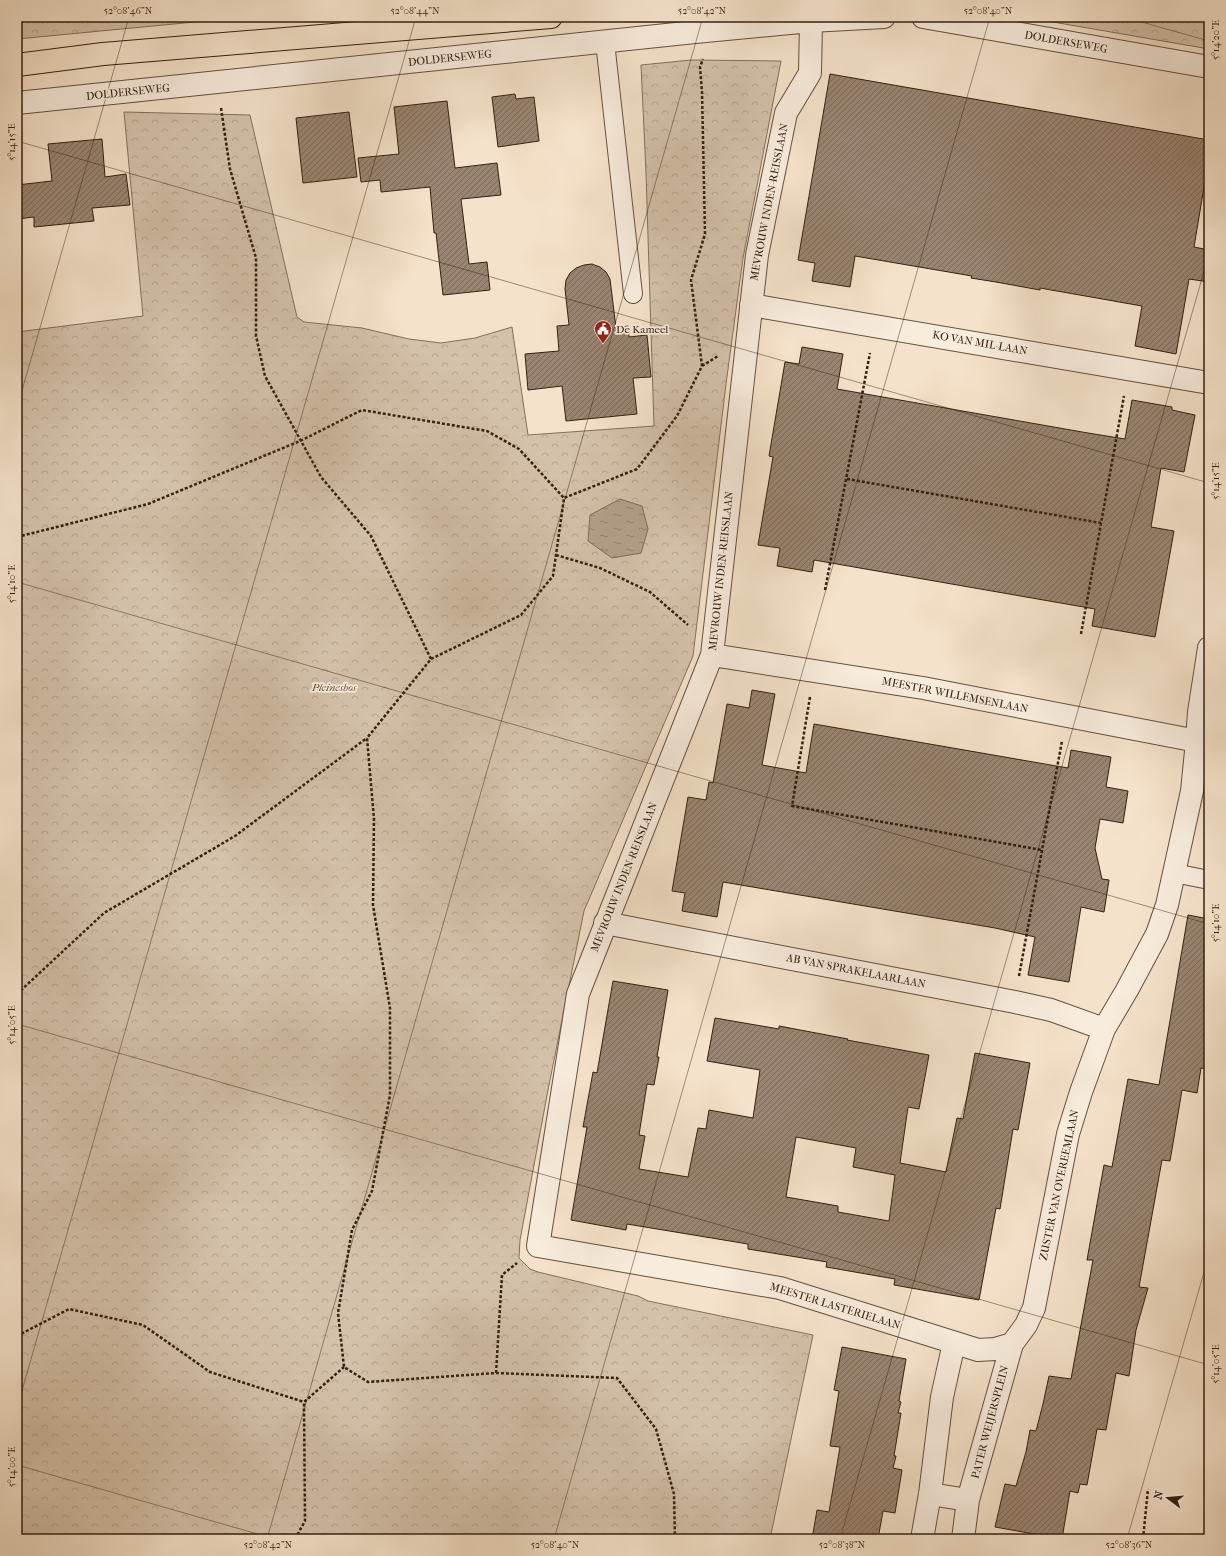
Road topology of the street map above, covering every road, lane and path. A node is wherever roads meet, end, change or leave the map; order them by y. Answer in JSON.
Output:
{"nodes":[{"id":1,"x":551,"y":17,"type":"edge"},
{"id":2,"x":884,"y":17,"type":"edge"},
{"id":3,"x":923,"y":17,"type":"edge"},
{"id":4,"x":811,"y":21,"type":"junction"},
{"id":5,"x":709,"y":31,"type":"junction"},
{"id":6,"x":605,"y":42,"type":"junction"},
{"id":7,"x":17,"y":65,"type":"edge"},
{"id":8,"x":1209,"y":67,"type":"edge"},
{"id":9,"x":217,"y":82,"type":"junction"},
{"id":10,"x":17,"y":103,"type":"edge"},
{"id":11,"x":633,"y":294,"type":"dead end"},
{"id":12,"x":751,"y":305,"type":"junction"},
{"id":13,"x":873,"y":325,"type":"junction"},
{"id":14,"x":1129,"y":369,"type":"junction"},
{"id":15,"x":1209,"y":383,"type":"edge"},
{"id":16,"x":300,"y":441,"type":"junction"},
{"id":17,"x":848,"y":478,"type":"junction"},
{"id":18,"x":564,"y":498,"type":"junction"},
{"id":19,"x":1101,"y":523,"type":"junction"},
{"id":20,"x":17,"y":537,"type":"edge"},
{"id":21,"x":556,"y":555,"type":"junction"},
{"id":22,"x":825,"y":590,"type":"dead end"},
{"id":23,"x":1081,"y":634,"type":"dead end"},
{"id":24,"x":1209,"y":648,"type":"edge"},
{"id":25,"x":712,"y":655,"type":"junction"},
{"id":26,"x":431,"y":659,"type":"junction"},
{"id":27,"x":815,"y":671,"type":"junction"},
{"id":28,"x":1066,"y":716,"type":"junction"},
{"id":29,"x":368,"y":738,"type":"junction"},
{"id":30,"x":1203,"y":742,"type":"edge"},
{"id":31,"x":1042,"y":850,"type":"junction"},
{"id":32,"x":1174,"y":873,"type":"junction"},
{"id":33,"x":1209,"y":880,"type":"edge"},
{"id":34,"x":605,"y":923,"type":"junction"},
{"id":35,"x":17,"y":994,"type":"edge"},
{"id":36,"x":1014,"y":1002,"type":"junction"},
{"id":37,"x":1104,"y":1029,"type":"junction"},
{"id":38,"x":538,"y":1246,"type":"junction"},
{"id":39,"x":17,"y":1336,"type":"edge"},
{"id":40,"x":954,"y":1342,"type":"junction"},
{"id":41,"x":1012,"y":1344,"type":"junction"},
{"id":42,"x":344,"y":1367,"type":"junction"},
{"id":43,"x":496,"y":1373,"type":"junction"},
{"id":44,"x":304,"y":1402,"type":"junction"},
{"id":45,"x":1148,"y":1489,"type":"dead end"},
{"id":46,"x":930,"y":1494,"type":"junction"},
{"id":47,"x":968,"y":1500,"type":"junction"},
{"id":48,"x":295,"y":1539,"type":"edge"},
{"id":49,"x":676,"y":1539,"type":"edge"},
{"id":50,"x":922,"y":1539,"type":"edge"},
{"id":51,"x":963,"y":1539,"type":"edge"},
{"id":52,"x":1143,"y":1539,"type":"edge"}],
"edges":[{"from":1,"to":7,"type":"main road"},
{"from":2,"to":4,"type":"street","name":"DOLDERSEWEG"},
{"from":3,"to":8,"type":"street","name":"DOLDERSEWEG"},
{"from":4,"to":5,"type":"street","name":"DOLDERSEWEG"},
{"from":4,"to":12,"type":"street","name":"MEVROUW INDEN-REISSLAAN"},
{"from":5,"to":6,"type":"street","name":"DOLDERSEWEG"},
{"from":5,"to":18,"type":"path"},
{"from":6,"to":9,"type":"street","name":"DOLDERSEWEG"},
{"from":6,"to":11,"type":"lane"},
{"from":9,"to":10,"type":"street","name":"DOLDERSEWEG"},
{"from":9,"to":16,"type":"path"},
{"from":12,"to":13,"type":"street","name":"KO VAN MIL-LAAN"},
{"from":12,"to":25,"type":"street","name":"MEVROUW INDEN-REISSLAAN"},
{"from":13,"to":14,"type":"street","name":"KO VAN MIL-LAAN"},
{"from":13,"to":17,"type":"path"},
{"from":14,"to":15,"type":"street","name":"KO VAN MIL-LAAN"},
{"from":14,"to":19,"type":"path"},
{"from":16,"to":18,"type":"path"},
{"from":16,"to":20,"type":"path"},
{"from":16,"to":26,"type":"path"},
{"from":17,"to":19,"type":"path"},
{"from":17,"to":22,"type":"path"},
{"from":18,"to":21,"type":"path"},
{"from":19,"to":23,"type":"path"},
{"from":21,"to":25,"type":"path"},
{"from":21,"to":26,"type":"path"},
{"from":24,"to":30,"type":"street","name":"ZUSTER VAN OVEREEMLAAN"},
{"from":25,"to":27,"type":"street","name":"MEESTER WILLEMSENLAAN"},
{"from":25,"to":34,"type":"street","name":"MEVROUW INDEN-REISSLAAN"},
{"from":26,"to":29,"type":"path"},
{"from":27,"to":28,"type":"street","name":"MEESTER WILLEMSENLAAN"},
{"from":27,"to":31,"type":"path"},
{"from":28,"to":30,"type":"street","name":"MEESTER WILLEMSENLAAN"},
{"from":28,"to":31,"type":"path"},
{"from":29,"to":35,"type":"path"},
{"from":29,"to":42,"type":"path"},
{"from":30,"to":32,"type":"street","name":"ZUSTER VAN OVEREEMLAAN"},
{"from":31,"to":36,"type":"path"},
{"from":32,"to":33,"type":"lane"},
{"from":32,"to":37,"type":"street","name":"ZUSTER VAN OVEREEMLAAN"},
{"from":34,"to":36,"type":"street","name":"AB VAN SPRAKELAARLAAN"},
{"from":34,"to":38,"type":"street","name":"MEVROUW INDEN-REISSLAAN"},
{"from":36,"to":37,"type":"street","name":"AB VAN SPRAKELAARLAAN"},
{"from":37,"to":41,"type":"street","name":"ZUSTER VAN OVEREEMLAAN"},
{"from":38,"to":40,"type":"street","name":"MEESTER LASTERIELAAN"},
{"from":38,"to":43,"type":"path"},
{"from":39,"to":44,"type":"path"},
{"from":40,"to":41,"type":"street","name":"MEESTER LASTERIELAAN"},
{"from":40,"to":46,"type":"street"},
{"from":41,"to":47,"type":"street","name":"PATER WEIJERSPLEIN"},
{"from":42,"to":43,"type":"path"},
{"from":42,"to":44,"type":"path"},
{"from":43,"to":49,"type":"path"},
{"from":44,"to":48,"type":"path"},
{"from":45,"to":52,"type":"path"},
{"from":46,"to":47,"type":"street"},
{"from":46,"to":50,"type":"street"},
{"from":47,"to":51,"type":"street","name":"PATER WEIJERSPLEIN"}]}
